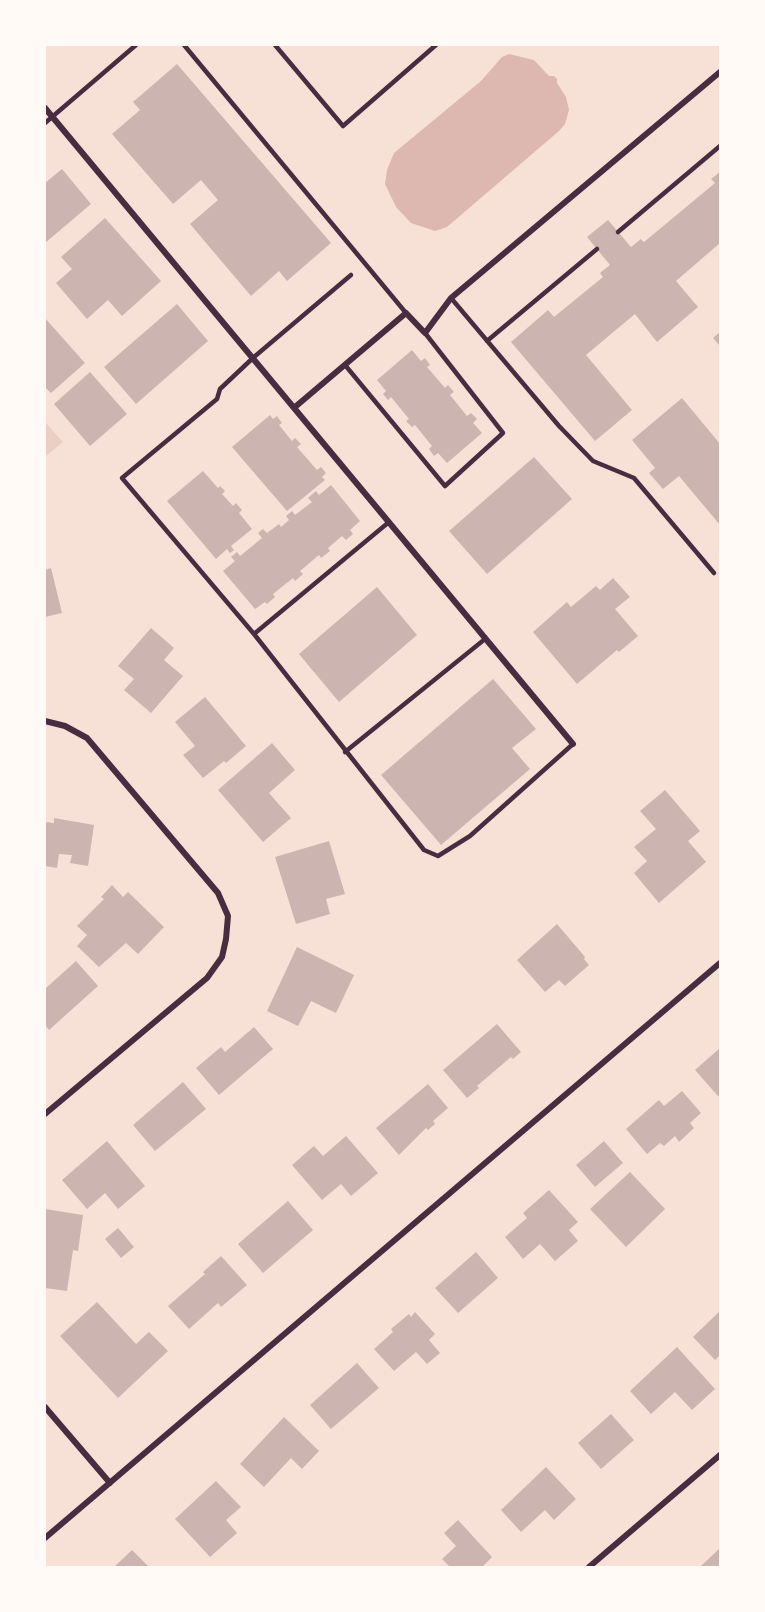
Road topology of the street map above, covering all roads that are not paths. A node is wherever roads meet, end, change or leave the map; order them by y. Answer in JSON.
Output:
{"nodes":[{"id":1,"x":136,"y":45,"type":"edge"},
{"id":2,"x":184,"y":45,"type":"edge"},
{"id":3,"x":275,"y":45,"type":"edge"},
{"id":4,"x":436,"y":45,"type":"edge"},
{"id":5,"x":720,"y":72,"type":"edge"},
{"id":6,"x":45,"y":108,"type":"edge"},
{"id":7,"x":52,"y":117,"type":"junction"},
{"id":8,"x":45,"y":123,"type":"edge"},
{"id":9,"x":720,"y":146,"type":"edge"},
{"id":10,"x":618,"y":232,"type":"dead end"},
{"id":11,"x":597,"y":249,"type":"dead end"},
{"id":12,"x":351,"y":275,"type":"dead end"},
{"id":13,"x":451,"y":298,"type":"junction"},
{"id":14,"x":406,"y":313,"type":"junction"},
{"id":15,"x":425,"y":333,"type":"junction"},
{"id":16,"x":487,"y":341,"type":"junction"},
{"id":17,"x":254,"y":357,"type":"junction"},
{"id":18,"x":345,"y":365,"type":"junction"},
{"id":19,"x":295,"y":408,"type":"junction"},
{"id":20,"x":389,"y":522,"type":"junction"},
{"id":21,"x":714,"y":573,"type":"dead end"},
{"id":22,"x":254,"y":634,"type":"junction"},
{"id":23,"x":485,"y":639,"type":"junction"},
{"id":24,"x":45,"y":721,"type":"edge"},
{"id":25,"x":573,"y":744,"type":"joint"},
{"id":26,"x":345,"y":752,"type":"junction"},
{"id":27,"x":720,"y":963,"type":"edge"},
{"id":28,"x":45,"y":1114,"type":"edge"},
{"id":29,"x":45,"y":1407,"type":"edge"},
{"id":30,"x":720,"y":1455,"type":"edge"},
{"id":31,"x":110,"y":1483,"type":"junction"},
{"id":32,"x":45,"y":1538,"type":"edge"},
{"id":33,"x":589,"y":1567,"type":"edge"}],
"edges":[{"from":1,"to":7,"type":"lane"},
{"from":2,"to":14,"type":"lane"},
{"from":3,"to":4,"type":"lane"},
{"from":5,"to":13,"type":"street"},
{"from":6,"to":7,"type":"street"},
{"from":7,"to":8,"type":"lane"},
{"from":7,"to":17,"type":"street"},
{"from":9,"to":10,"type":"lane"},
{"from":11,"to":16,"type":"lane"},
{"from":12,"to":17,"type":"lane"},
{"from":13,"to":15,"type":"street"},
{"from":13,"to":16,"type":"lane"},
{"from":14,"to":15,"type":"street"},
{"from":14,"to":18,"type":"street"},
{"from":15,"to":18,"type":"lane"},
{"from":16,"to":21,"type":"lane"},
{"from":17,"to":19,"type":"street"},
{"from":17,"to":22,"type":"lane"},
{"from":18,"to":19,"type":"street"},
{"from":19,"to":20,"type":"street"},
{"from":20,"to":22,"type":"lane"},
{"from":20,"to":23,"type":"street"},
{"from":22,"to":26,"type":"lane"},
{"from":23,"to":25,"type":"street"},
{"from":23,"to":26,"type":"lane"},
{"from":24,"to":28,"type":"street"},
{"from":25,"to":26,"type":"lane"},
{"from":27,"to":31,"type":"street"},
{"from":29,"to":31,"type":"street"},
{"from":30,"to":33,"type":"street"},
{"from":31,"to":32,"type":"street"}]}
